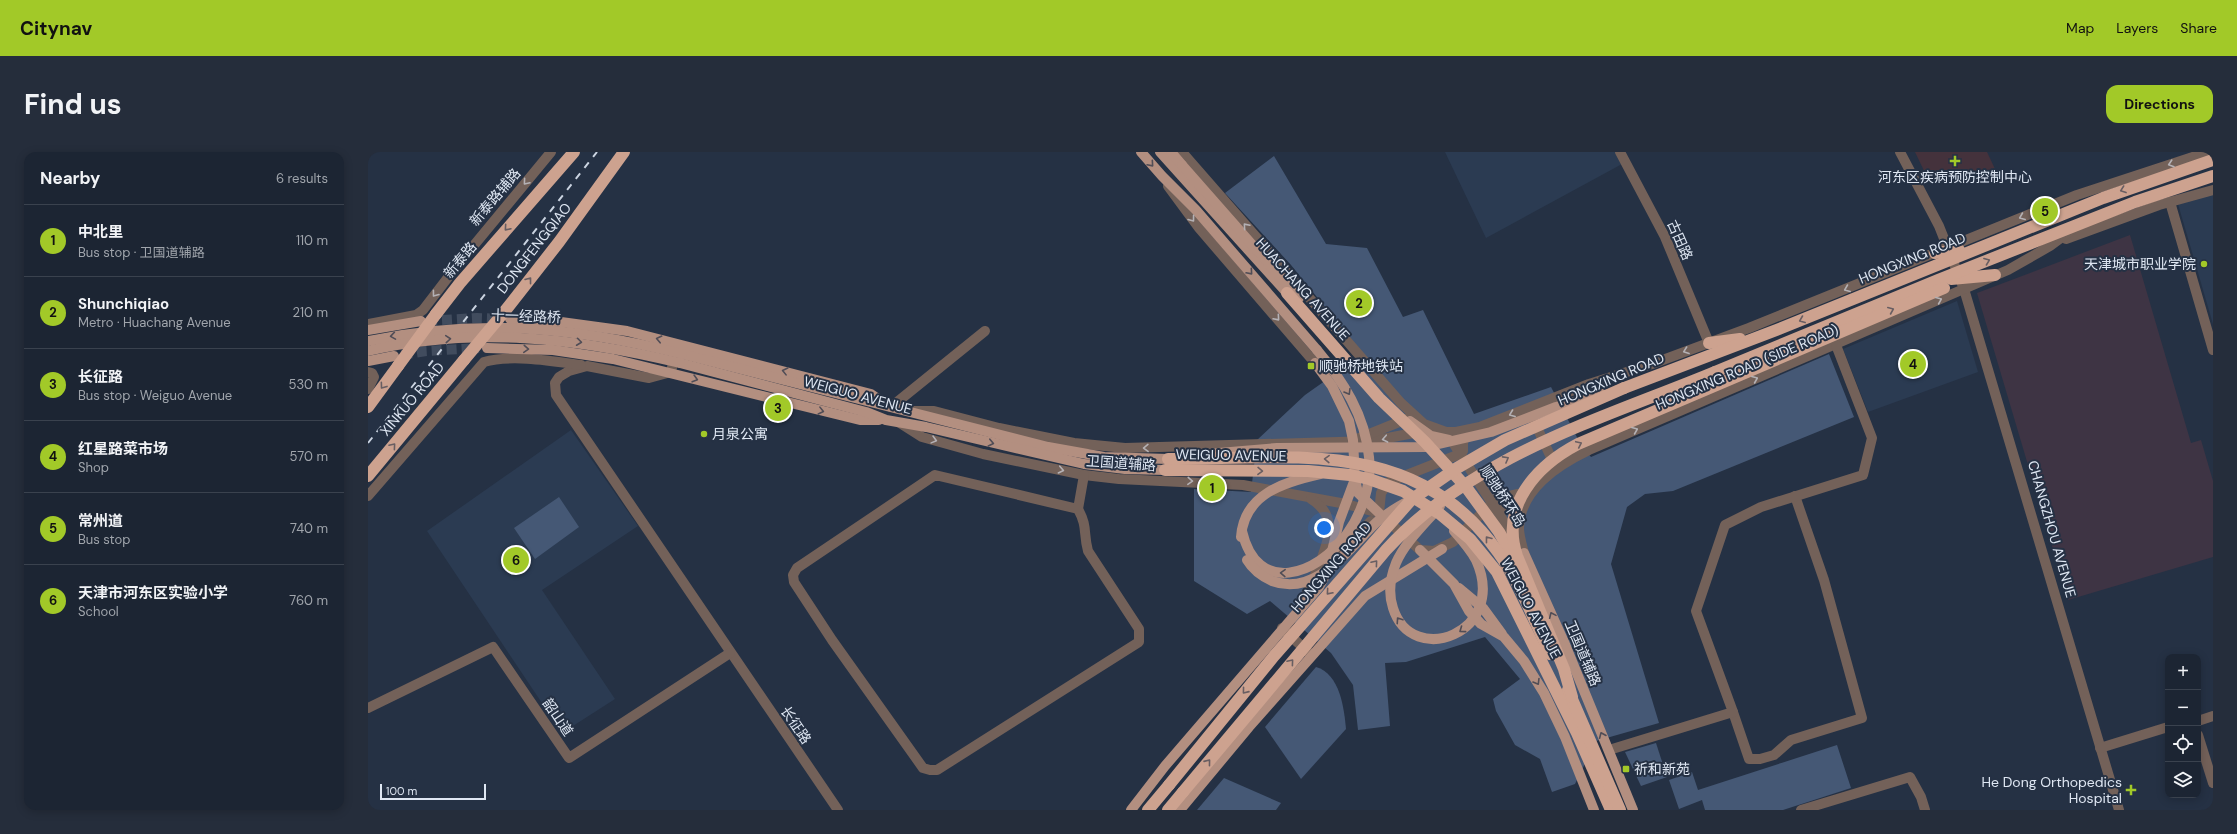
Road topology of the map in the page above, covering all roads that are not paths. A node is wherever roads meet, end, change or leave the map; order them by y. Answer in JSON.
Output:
{"nodes":[{"id":1,"x":551,"y":152,"type":"edge"},
{"id":2,"x":567,"y":152,"type":"edge"},
{"id":3,"x":574,"y":152,"type":"edge"},
{"id":4,"x":624,"y":152,"type":"edge"},
{"id":5,"x":630,"y":152,"type":"edge"},
{"id":6,"x":1141,"y":152,"type":"edge"},
{"id":7,"x":1160,"y":152,"type":"edge"},
{"id":8,"x":1171,"y":152,"type":"edge"},
{"id":9,"x":1182,"y":152,"type":"edge"},
{"id":10,"x":1620,"y":152,"type":"edge"},
{"id":11,"x":1900,"y":152,"type":"edge"},
{"id":12,"x":1904,"y":152,"type":"edge"},
{"id":13,"x":2208,"y":152,"type":"edge"},
{"id":14,"x":2213,"y":160,"type":"edge"},
{"id":15,"x":1162,"y":176,"type":"junction"},
{"id":16,"x":2213,"y":176,"type":"edge"},
{"id":17,"x":550,"y":177,"type":"junction"},
{"id":18,"x":604,"y":181,"type":"junction"},
{"id":19,"x":2213,"y":190,"type":"edge"},
{"id":20,"x":2100,"y":193,"type":"junction"},
{"id":21,"x":2170,"y":202,"type":"junction"},
{"id":22,"x":2078,"y":226,"type":"junction"},
{"id":23,"x":2050,"y":246,"type":"junction"},
{"id":24,"x":1951,"y":252,"type":"junction"},
{"id":25,"x":1935,"y":253,"type":"joint"},
{"id":26,"x":1995,"y":275,"type":"joint"},
{"id":27,"x":1963,"y":280,"type":"junction"},
{"id":28,"x":1941,"y":284,"type":"junction"},
{"id":29,"x":1287,"y":293,"type":"joint"},
{"id":30,"x":508,"y":315,"type":"junction"},
{"id":31,"x":418,"y":318,"type":"junction"},
{"id":32,"x":368,"y":324,"type":"edge"},
{"id":33,"x":368,"y":330,"type":"edge"},
{"id":34,"x":985,"y":331,"type":"dead end"},
{"id":35,"x":1761,"y":336,"type":"junction"},
{"id":36,"x":368,"y":341,"type":"edge"},
{"id":37,"x":678,"y":343,"type":"junction"},
{"id":38,"x":1709,"y":343,"type":"junction"},
{"id":39,"x":1836,"y":345,"type":"junction"},
{"id":40,"x":487,"y":348,"type":"tunnel mouth"},
{"id":41,"x":2213,"y":350,"type":"edge"},
{"id":42,"x":368,"y":351,"type":"edge"},
{"id":43,"x":681,"y":359,"type":"junction"},
{"id":44,"x":464,"y":360,"type":"joint"},
{"id":45,"x":368,"y":361,"type":"edge"},
{"id":46,"x":396,"y":361,"type":"junction"},
{"id":47,"x":1315,"y":363,"type":"joint"},
{"id":48,"x":587,"y":366,"type":"junction"},
{"id":49,"x":368,"y":372,"type":"edge"},
{"id":50,"x":670,"y":372,"type":"junction"},
{"id":51,"x":1624,"y":388,"type":"junction"},
{"id":52,"x":368,"y":389,"type":"edge"},
{"id":53,"x":889,"y":406,"type":"junction"},
{"id":54,"x":368,"y":407,"type":"edge"},
{"id":55,"x":867,"y":407,"type":"junction"},
{"id":56,"x":1528,"y":408,"type":"junction"},
{"id":57,"x":908,"y":411,"type":"junction"},
{"id":58,"x":1415,"y":416,"type":"junction"},
{"id":59,"x":886,"y":420,"type":"junction"},
{"id":60,"x":927,"y":422,"type":"junction"},
{"id":61,"x":900,"y":423,"type":"junction"},
{"id":62,"x":1480,"y":427,"type":"junction"},
{"id":63,"x":1446,"y":432,"type":"junction"},
{"id":64,"x":1353,"y":440,"type":"junction"},
{"id":65,"x":1459,"y":440,"type":"junction"},
{"id":66,"x":1244,"y":444,"type":"junction"},
{"id":67,"x":1460,"y":454,"type":"junction"},
{"id":68,"x":1166,"y":464,"type":"junction"},
{"id":69,"x":1556,"y":468,"type":"junction"},
{"id":70,"x":1326,"y":473,"type":"junction"},
{"id":71,"x":1084,"y":475,"type":"junction"},
{"id":72,"x":368,"y":476,"type":"edge"},
{"id":73,"x":1355,"y":479,"type":"junction"},
{"id":74,"x":1243,"y":485,"type":"junction"},
{"id":75,"x":1532,"y":493,"type":"junction"},
{"id":76,"x":1449,"y":495,"type":"junction"},
{"id":77,"x":368,"y":496,"type":"edge"},
{"id":78,"x":1795,"y":496,"type":"junction"},
{"id":79,"x":1309,"y":498,"type":"junction"},
{"id":80,"x":1411,"y":500,"type":"junction"},
{"id":81,"x":1346,"y":504,"type":"junction"},
{"id":82,"x":1525,"y":505,"type":"junction"},
{"id":83,"x":1491,"y":506,"type":"junction"},
{"id":84,"x":1078,"y":509,"type":"junction"},
{"id":85,"x":1379,"y":513,"type":"junction"},
{"id":86,"x":1440,"y":514,"type":"junction"},
{"id":87,"x":1242,"y":531,"type":"junction"},
{"id":88,"x":1334,"y":531,"type":"junction"},
{"id":89,"x":1442,"y":549,"type":"junction"},
{"id":90,"x":1420,"y":550,"type":"junction"},
{"id":91,"x":1524,"y":553,"type":"junction"},
{"id":92,"x":1428,"y":558,"type":"junction"},
{"id":93,"x":1328,"y":565,"type":"junction"},
{"id":94,"x":1407,"y":571,"type":"junction"},
{"id":95,"x":1445,"y":574,"type":"junction"},
{"id":96,"x":1526,"y":578,"type":"junction"},
{"id":97,"x":1300,"y":607,"type":"junction"},
{"id":98,"x":1282,"y":628,"type":"junction"},
{"id":99,"x":1561,"y":635,"type":"junction"},
{"id":100,"x":730,"y":653,"type":"junction"},
{"id":101,"x":1312,"y":655,"type":"junction"},
{"id":102,"x":1524,"y":661,"type":"junction"},
{"id":103,"x":1572,"y":697,"type":"junction"},
{"id":104,"x":368,"y":708,"type":"edge"},
{"id":105,"x":1733,"y":712,"type":"junction"},
{"id":106,"x":2213,"y":713,"type":"edge"},
{"id":107,"x":2213,"y":716,"type":"edge"},
{"id":108,"x":2201,"y":717,"type":"edge"},
{"id":109,"x":2201,"y":720,"type":"edge"},
{"id":110,"x":2165,"y":728,"type":"edge"},
{"id":111,"x":2165,"y":731,"type":"edge"},
{"id":112,"x":2201,"y":744,"type":"edge"},
{"id":113,"x":2101,"y":749,"type":"junction"},
{"id":114,"x":1608,"y":750,"type":"junction"},
{"id":115,"x":1621,"y":780,"type":"junction"},
{"id":116,"x":2213,"y":783,"type":"edge"},
{"id":117,"x":1588,"y":793,"type":"junction"},
{"id":118,"x":1148,"y":803,"type":"edge"},
{"id":119,"x":1184,"y":804,"type":"edge"},
{"id":120,"x":838,"y":810,"type":"edge"},
{"id":121,"x":1131,"y":810,"type":"edge"},
{"id":122,"x":1168,"y":810,"type":"edge"},
{"id":123,"x":1594,"y":810,"type":"edge"},
{"id":124,"x":1611,"y":810,"type":"edge"},
{"id":125,"x":1620,"y":810,"type":"edge"},
{"id":126,"x":1633,"y":810,"type":"edge"},
{"id":127,"x":1801,"y":810,"type":"edge"},
{"id":128,"x":1925,"y":810,"type":"edge"},
{"id":129,"x":2120,"y":810,"type":"edge"}],
"edges":[{"from":1,"to":31,"type":"street","name":"新泰路辅路","one_way":true},
{"from":2,"to":17,"type":"main road"},
{"from":3,"to":17,"type":"highway"},
{"from":4,"to":18,"type":"highway","name":"DONGFENGQIAO"},
{"from":5,"to":18,"type":"street"},
{"from":6,"to":15,"type":"main road","one_way":true},
{"from":7,"to":29,"type":"main road","name":"HUACHANG AVENUE"},
{"from":8,"to":65,"type":"main road","bridge":true},
{"from":58,"to":9,"type":"street","name":"HUACHANG AVENUE","one_way":true},
{"from":10,"to":38,"type":"street","name":"古田路"},
{"from":11,"to":24,"type":"street"},
{"from":12,"to":24,"type":"street"},
{"from":13,"to":20,"type":"street","one_way":true},
{"from":14,"to":20,"type":"highway","name":"HONGXING ROAD","one_way":true},
{"from":15,"to":47,"type":"street","one_way":true},
{"from":15,"to":87,"type":"main road","one_way":true,"bridge":true},
{"from":16,"to":22,"type":"highway"},
{"from":17,"to":46,"type":"highway","name":"新泰路","one_way":true,"bridge":true},
{"from":30,"to":18,"type":"highway","name":"DONGFENGQIAO","one_way":true},
{"from":19,"to":21,"type":"street"},
{"from":20,"to":24,"type":"street","one_way":true},
{"from":20,"to":24,"type":"highway","name":"HONGXING ROAD"},
{"from":21,"to":23,"type":"street"},
{"from":21,"to":41,"type":"street"},
{"from":22,"to":23,"type":"street"},
{"from":27,"to":22,"type":"highway","one_way":true},
{"from":23,"to":26,"type":"street"},
{"from":24,"to":25,"type":"highway"},
{"from":24,"to":27,"type":"street","name":"CHANGZHOU AVENUE"},
{"from":24,"to":35,"type":"highway","name":"HONGXING ROAD","one_way":true},
{"from":25,"to":38,"type":"street","one_way":true},
{"from":26,"to":27,"type":"highway"},
{"from":27,"to":28,"type":"highway"},
{"from":39,"to":27,"type":"street","name":"HONGXING ROAD (SIDE ROAD)","one_way":true},
{"from":27,"to":113,"type":"street","name":"CHANGZHOU AVENUE"},
{"from":76,"to":28,"type":"highway","one_way":true,"bridge":true},
{"from":96,"to":28,"type":"highway","one_way":true,"bridge":true},
{"from":29,"to":96,"type":"highway","name":"HUACHANG AVENUE","bridge":true},
{"from":37,"to":30,"type":"main road","one_way":true},
{"from":30,"to":44,"type":"highway","name":"DONGFENGQIAO","bridge":true},
{"from":31,"to":32,"type":"street"},
{"from":31,"to":33,"type":"main road"},
{"from":34,"to":53,"type":"street"},
{"from":35,"to":38,"type":"highway"},
{"from":35,"to":51,"type":"highway","name":"HONGXING ROAD"},
{"from":43,"to":36,"type":"main road","name":"十一经路桥","one_way":true,"bridge":true},
{"from":37,"to":50,"type":"street"},
{"from":53,"to":37,"type":"main road","one_way":true},
{"from":38,"to":56,"type":"street","one_way":true},
{"from":69,"to":39,"type":"street","name":"HONGXING ROAD (SIDE ROAD)","one_way":true},
{"from":39,"to":78,"type":"street"},
{"from":40,"to":50,"type":"main road","one_way":true},
{"from":42,"to":43,"type":"main road","one_way":true,"bridge":true},
{"from":43,"to":55,"type":"main road","name":"WEIGUO AVENUE"},
{"from":72,"to":44,"type":"highway","name":"XINKUO ROAD","one_way":true},
{"from":45,"to":46,"type":"main road"},
{"from":46,"to":54,"type":"highway","one_way":true},
{"from":47,"to":64,"type":"main road"},
{"from":48,"to":50,"type":"street","name":"长征路"},
{"from":48,"to":77,"type":"street"},
{"from":48,"to":100,"type":"street","name":"长征路"},
{"from":49,"to":52,"type":"street"},
{"from":50,"to":59,"type":"main road","one_way":true},
{"from":51,"to":65,"type":"main road","bridge":true},
{"from":51,"to":80,"type":"highway","name":"HONGXING ROAD","bridge":true},
{"from":53,"to":55,"type":"main road","name":"WEIGUO AVENUE"},
{"from":53,"to":57,"type":"main road","name":"WEIGUO AVENUE"},
{"from":55,"to":59,"type":"main road","name":"WEIGUO AVENUE"},
{"from":56,"to":62,"type":"street","one_way":true},
{"from":56,"to":69,"type":"street"},
{"from":57,"to":60,"type":"main road","name":"WEIGUO AVENUE"},
{"from":66,"to":57,"type":"street","name":"卫国道辅路","one_way":true},
{"from":58,"to":63,"type":"street","name":"HUACHANG AVENUE"},
{"from":58,"to":64,"type":"street"},
{"from":59,"to":61,"type":"main road","name":"WEIGUO AVENUE"},
{"from":60,"to":61,"type":"main road","name":"WEIGUO AVENUE"},
{"from":60,"to":68,"type":"main road","name":"WEIGUO AVENUE"},
{"from":61,"to":71,"type":"street","name":"卫国道辅路","one_way":true},
{"from":62,"to":63,"type":"street"},
{"from":62,"to":67,"type":"street"},
{"from":63,"to":64,"type":"street","one_way":true},
{"from":63,"to":67,"type":"street","name":"顺驰桥环岛"},
{"from":64,"to":66,"type":"street","name":"卫国道辅路"},
{"from":64,"to":73,"type":"main road"},
{"from":65,"to":68,"type":"main road","bridge":true},
{"from":66,"to":74,"type":"street"},
{"from":67,"to":83,"type":"street","name":"顺驰桥环岛"},
{"from":67,"to":85,"type":"street"},
{"from":68,"to":70,"type":"highway","name":"WEIGUO AVENUE","one_way":true,"bridge":true},
{"from":103,"to":68,"type":"highway","name":"WEIGUO AVENUE","one_way":true,"bridge":true},
{"from":69,"to":75,"type":"street","name":"HONGXING ROAD (SIDE ROAD)"},
{"from":70,"to":86,"type":"highway","name":"WEIGUO AVENUE","bridge":true},
{"from":70,"to":87,"type":"main road","bridge":true},
{"from":71,"to":74,"type":"street","name":"卫国道辅路","one_way":true},
{"from":71,"to":84,"type":"street"},
{"from":73,"to":81,"type":"main road"},
{"from":73,"to":85,"type":"main road"},
{"from":74,"to":79,"type":"street","name":"卫国道辅路"},
{"from":75,"to":82,"type":"street","name":"HONGXING ROAD (SIDE ROAD)"},
{"from":75,"to":83,"type":"street"},
{"from":86,"to":76,"type":"main road","one_way":true,"bridge":true},
{"from":119,"to":76,"type":"highway","one_way":true,"bridge":true},
{"from":78,"to":105,"type":"street"},
{"from":78,"to":105,"type":"street"},
{"from":79,"to":81,"type":"street","name":"卫国道辅路"},
{"from":79,"to":88,"type":"street"},
{"from":80,"to":87,"type":"main road","bridge":true},
{"from":80,"to":118,"type":"highway","name":"HONGXING ROAD","one_way":true,"bridge":true},
{"from":81,"to":85,"type":"street","name":"卫国道辅路"},
{"from":81,"to":88,"type":"main road"},
{"from":82,"to":83,"type":"street"},
{"from":82,"to":91,"type":"street","name":"卫国道辅路"},
{"from":83,"to":89,"type":"street","name":"顺驰桥环岛"},
{"from":83,"to":91,"type":"street","name":"顺驰桥环岛"},
{"from":84,"to":84,"type":"street"},
{"from":85,"to":90,"type":"street"},
{"from":85,"to":93,"type":"street"},
{"from":86,"to":124,"type":"highway","name":"WEIGUO AVENUE","bridge":true},
{"from":88,"to":93,"type":"main road"},
{"from":88,"to":97,"type":"street"},
{"from":89,"to":90,"type":"street"},
{"from":89,"to":92,"type":"main road"},
{"from":89,"to":95,"type":"main road"},
{"from":90,"to":92,"type":"main road"},
{"from":99,"to":91,"type":"main road","name":"卫国道辅路","one_way":true},
{"from":92,"to":94,"type":"main road"},
{"from":92,"to":95,"type":"main road"},
{"from":93,"to":97,"type":"main road"},
{"from":94,"to":95,"type":"main road"},
{"from":94,"to":101,"type":"main road"},
{"from":95,"to":102,"type":"main road"},
{"from":96,"to":103,"type":"highway","name":"WEIGUO AVENUE","bridge":true},
{"from":97,"to":98,"type":"main road"},
{"from":98,"to":101,"type":"street"},
{"from":98,"to":118,"type":"main road"},
{"from":99,"to":102,"type":"main road"},
{"from":114,"to":99,"type":"main road","name":"卫国道辅路","one_way":true},
{"from":100,"to":104,"type":"street","name":"韶山道"},
{"from":100,"to":120,"type":"street","name":"长征路"},
{"from":101,"to":119,"type":"main road"},
{"from":102,"to":117,"type":"main road","one_way":true},
{"from":103,"to":125,"type":"highway","name":"WEIGUO AVENUE","bridge":true},
{"from":105,"to":114,"type":"street"},
{"from":106,"to":108,"type":"street"},
{"from":107,"to":109,"type":"street"},
{"from":110,"to":113,"type":"street"},
{"from":111,"to":113,"type":"street"},
{"from":112,"to":116,"type":"street"},
{"from":113,"to":129,"type":"street","name":"CHANGZHOU AVENUE"},
{"from":114,"to":115,"type":"main road","name":"卫国道辅路"},
{"from":115,"to":117,"type":"main road"},
{"from":115,"to":126,"type":"main road","name":"卫国道辅路"},
{"from":117,"to":123,"type":"main road"},
{"from":118,"to":121,"type":"main road"},
{"from":119,"to":122,"type":"highway"},
{"from":127,"to":128,"type":"street"}]}
